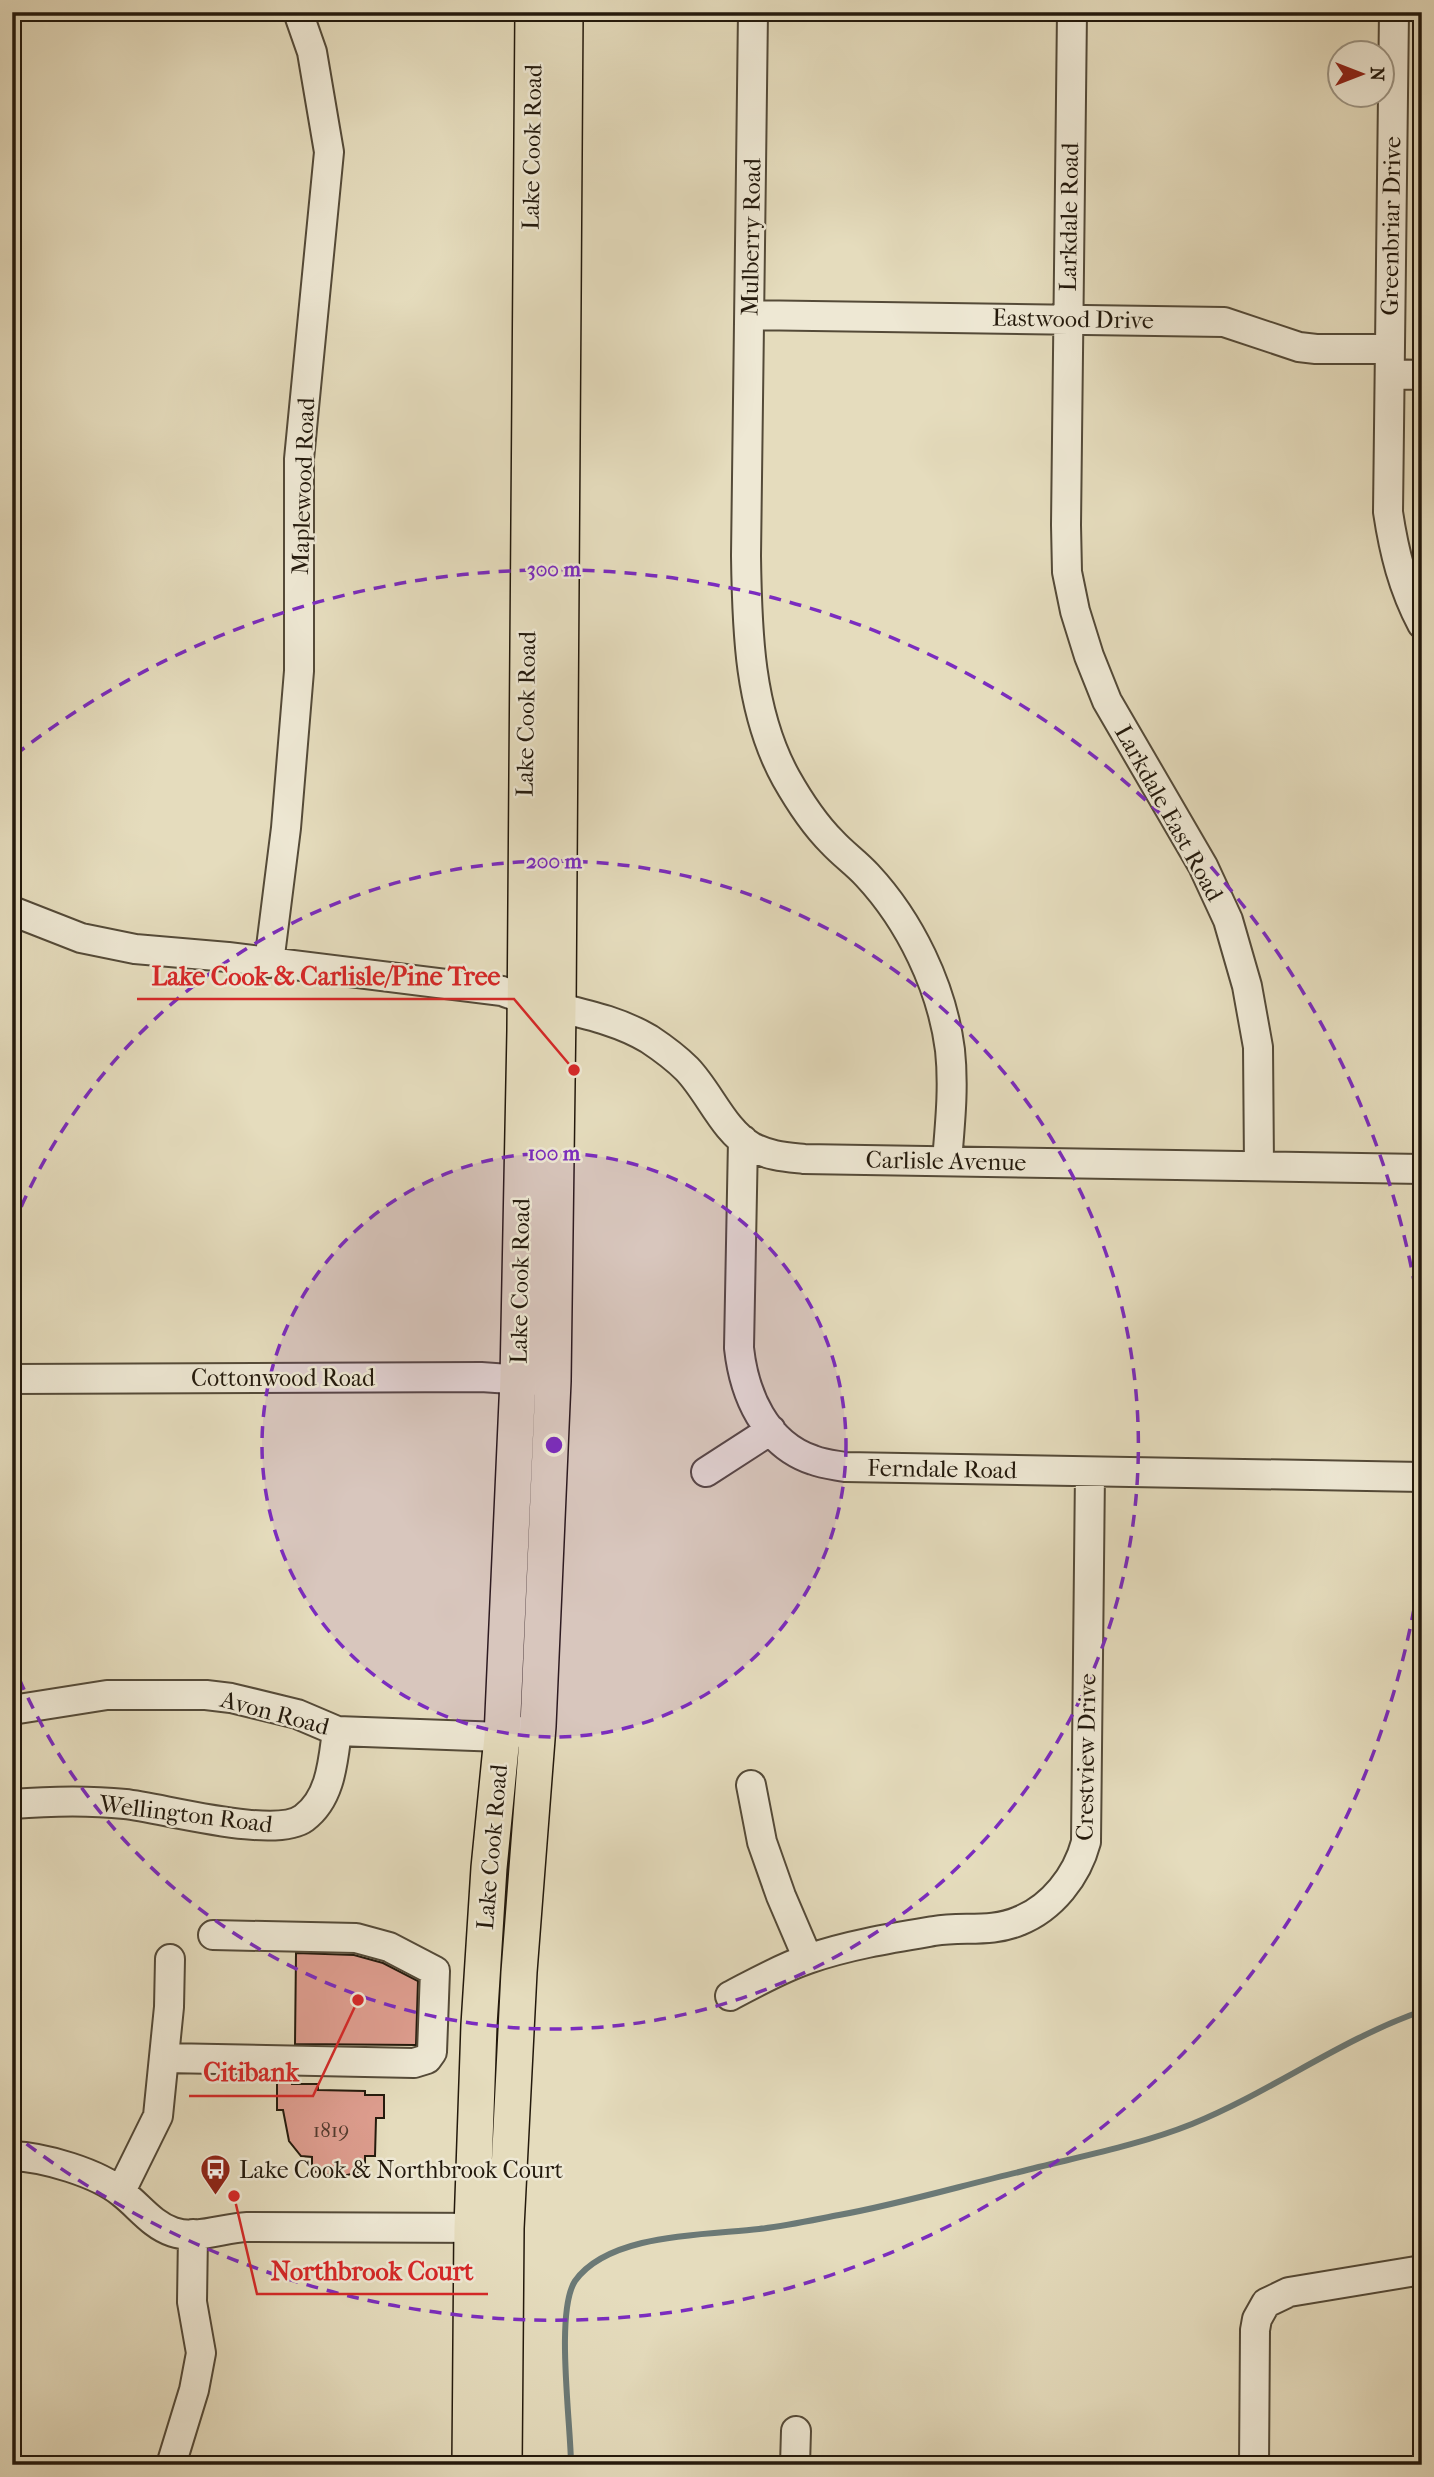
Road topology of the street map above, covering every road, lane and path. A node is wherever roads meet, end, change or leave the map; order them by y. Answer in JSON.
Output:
{"nodes":[{"id":1,"x":298,"y":12,"type":"edge"},
{"id":2,"x":533,"y":12,"type":"edge"},
{"id":3,"x":565,"y":12,"type":"edge"},
{"id":4,"x":753,"y":12,"type":"edge"},
{"id":5,"x":1072,"y":12,"type":"edge"},
{"id":6,"x":1394,"y":12,"type":"edge"},
{"id":7,"x":751,"y":315,"type":"junction"},
{"id":8,"x":1068,"y":319,"type":"junction"},
{"id":9,"x":1404,"y":368,"type":"edge"},
{"id":10,"x":1402,"y":436,"type":"junction"},
{"id":11,"x":1422,"y":438,"type":"edge"},
{"id":12,"x":1066,"y":463,"type":"joint"},
{"id":13,"x":1422,"y":546,"type":"edge"},
{"id":14,"x":1422,"y":624,"type":"edge"},
{"id":15,"x":12,"y":911,"type":"edge"},
{"id":16,"x":269,"y":964,"type":"junction"},
{"id":17,"x":542,"y":1004,"type":"junction"},
{"id":18,"x":743,"y":1140,"type":"junction"},
{"id":19,"x":947,"y":1161,"type":"junction"},
{"id":20,"x":1259,"y":1166,"type":"junction"},
{"id":21,"x":1422,"y":1169,"type":"edge"},
{"id":22,"x":12,"y":1379,"type":"edge"},
{"id":23,"x":518,"y":1379,"type":"junction"},
{"id":24,"x":553,"y":1381,"type":"junction"},
{"id":25,"x":771,"y":1430,"type":"junction"},
{"id":26,"x":706,"y":1472,"type":"dead end"},
{"id":27,"x":1090,"y":1472,"type":"junction"},
{"id":28,"x":1422,"y":1478,"type":"edge"},
{"id":29,"x":12,"y":1710,"type":"edge"},
{"id":30,"x":538,"y":1726,"type":"junction"},
{"id":31,"x":337,"y":1731,"type":"junction"},
{"id":32,"x":502,"y":1737,"type":"junction"},
{"id":33,"x":751,"y":1785,"type":"dead end"},
{"id":34,"x":12,"y":1804,"type":"edge"},
{"id":35,"x":213,"y":1935,"type":"dead end"},
{"id":36,"x":170,"y":1959,"type":"dead end"},
{"id":37,"x":808,"y":1959,"type":"junction"},
{"id":38,"x":730,"y":1996,"type":"dead end"},
{"id":39,"x":165,"y":2058,"type":"junction"},
{"id":40,"x":12,"y":2156,"type":"edge"},
{"id":41,"x":121,"y":2192,"type":"junction"},
{"id":42,"x":472,"y":2228,"type":"junction"},
{"id":43,"x":506,"y":2228,"type":"junction"},
{"id":44,"x":193,"y":2234,"type":"junction"},
{"id":45,"x":1422,"y":2270,"type":"edge"},
{"id":46,"x":796,"y":2431,"type":"dead end"},
{"id":47,"x":175,"y":2463,"type":"edge"},
{"id":48,"x":470,"y":2465,"type":"edge"},
{"id":49,"x":504,"y":2465,"type":"edge"},
{"id":50,"x":795,"y":2465,"type":"edge"},
{"id":51,"x":1254,"y":2465,"type":"edge"}],
"edges":[{"from":1,"to":16,"type":"street","name":"Maplewood Road"},
{"from":2,"to":17,"type":"main road","name":"Lake Cook Road"},
{"from":3,"to":17,"type":"main road","name":"Lake Cook Road"},
{"from":4,"to":7,"type":"street","name":"Mulberry Road"},
{"from":5,"to":8,"type":"street","name":"Larkdale Road"},
{"from":6,"to":9,"type":"street","name":"Greenbriar Drive"},
{"from":7,"to":8,"type":"street","name":"Eastwood Drive"},
{"from":7,"to":19,"type":"street","name":"Mulberry Road"},
{"from":8,"to":9,"type":"street","name":"Eastwood Drive"},
{"from":8,"to":12,"type":"street","name":"Larkdale Road"},
{"from":9,"to":10,"type":"street","name":"Greenbriar Drive"},
{"from":9,"to":10,"type":"path"},
{"from":10,"to":11,"type":"path"},
{"from":10,"to":13,"type":"path"},
{"from":10,"to":14,"type":"street","name":"Greenbriar Drive"},
{"from":12,"to":20,"type":"street","name":"Larkdale East Road"},
{"from":15,"to":16,"type":"street","name":"Carlisle Avenue"},
{"from":16,"to":17,"type":"street","name":"Carlisle Avenue"},
{"from":17,"to":18,"type":"street","name":"Carlisle Avenue"},
{"from":17,"to":23,"type":"main road","name":"Lake Cook Road"},
{"from":17,"to":24,"type":"main road","name":"Lake Cook Road"},
{"from":18,"to":19,"type":"street","name":"Carlisle Avenue"},
{"from":18,"to":25,"type":"street","name":"Ferndale Road"},
{"from":19,"to":20,"type":"street","name":"Carlisle Avenue"},
{"from":20,"to":21,"type":"street","name":"Carlisle Avenue"},
{"from":22,"to":23,"type":"street","name":"Cottonwood Road"},
{"from":23,"to":24,"type":"street","name":"Cottonwood Road"},
{"from":23,"to":32,"type":"main road","name":"Lake Cook Road"},
{"from":24,"to":30,"type":"main road","name":"Lake Cook Road"},
{"from":25,"to":26,"type":"street"},
{"from":25,"to":27,"type":"street","name":"Ferndale Road"},
{"from":27,"to":28,"type":"street","name":"Ferndale Road"},
{"from":27,"to":37,"type":"street","name":"Crestview Drive"},
{"from":29,"to":31,"type":"street","name":"Avon Road"},
{"from":30,"to":32,"type":"street","name":"Avon Road"},
{"from":30,"to":43,"type":"main road","name":"Lake Cook Road"},
{"from":31,"to":32,"type":"street","name":"Avon Road"},
{"from":31,"to":34,"type":"street","name":"Wellington Road"},
{"from":32,"to":42,"type":"main road","name":"Lake Cook Road"},
{"from":33,"to":37,"type":"street"},
{"from":35,"to":39,"type":"street"},
{"from":36,"to":39,"type":"street"},
{"from":37,"to":38,"type":"street","name":"Crestview Drive"},
{"from":39,"to":41,"type":"street"},
{"from":40,"to":41,"type":"street"},
{"from":41,"to":44,"type":"street"},
{"from":42,"to":43,"type":"street"},
{"from":42,"to":44,"type":"street"},
{"from":42,"to":48,"type":"main road","name":"Lake Cook Road"},
{"from":43,"to":49,"type":"main road","name":"Lake Cook Road"},
{"from":44,"to":47,"type":"street"},
{"from":45,"to":51,"type":"street"},
{"from":46,"to":50,"type":"street"}]}
